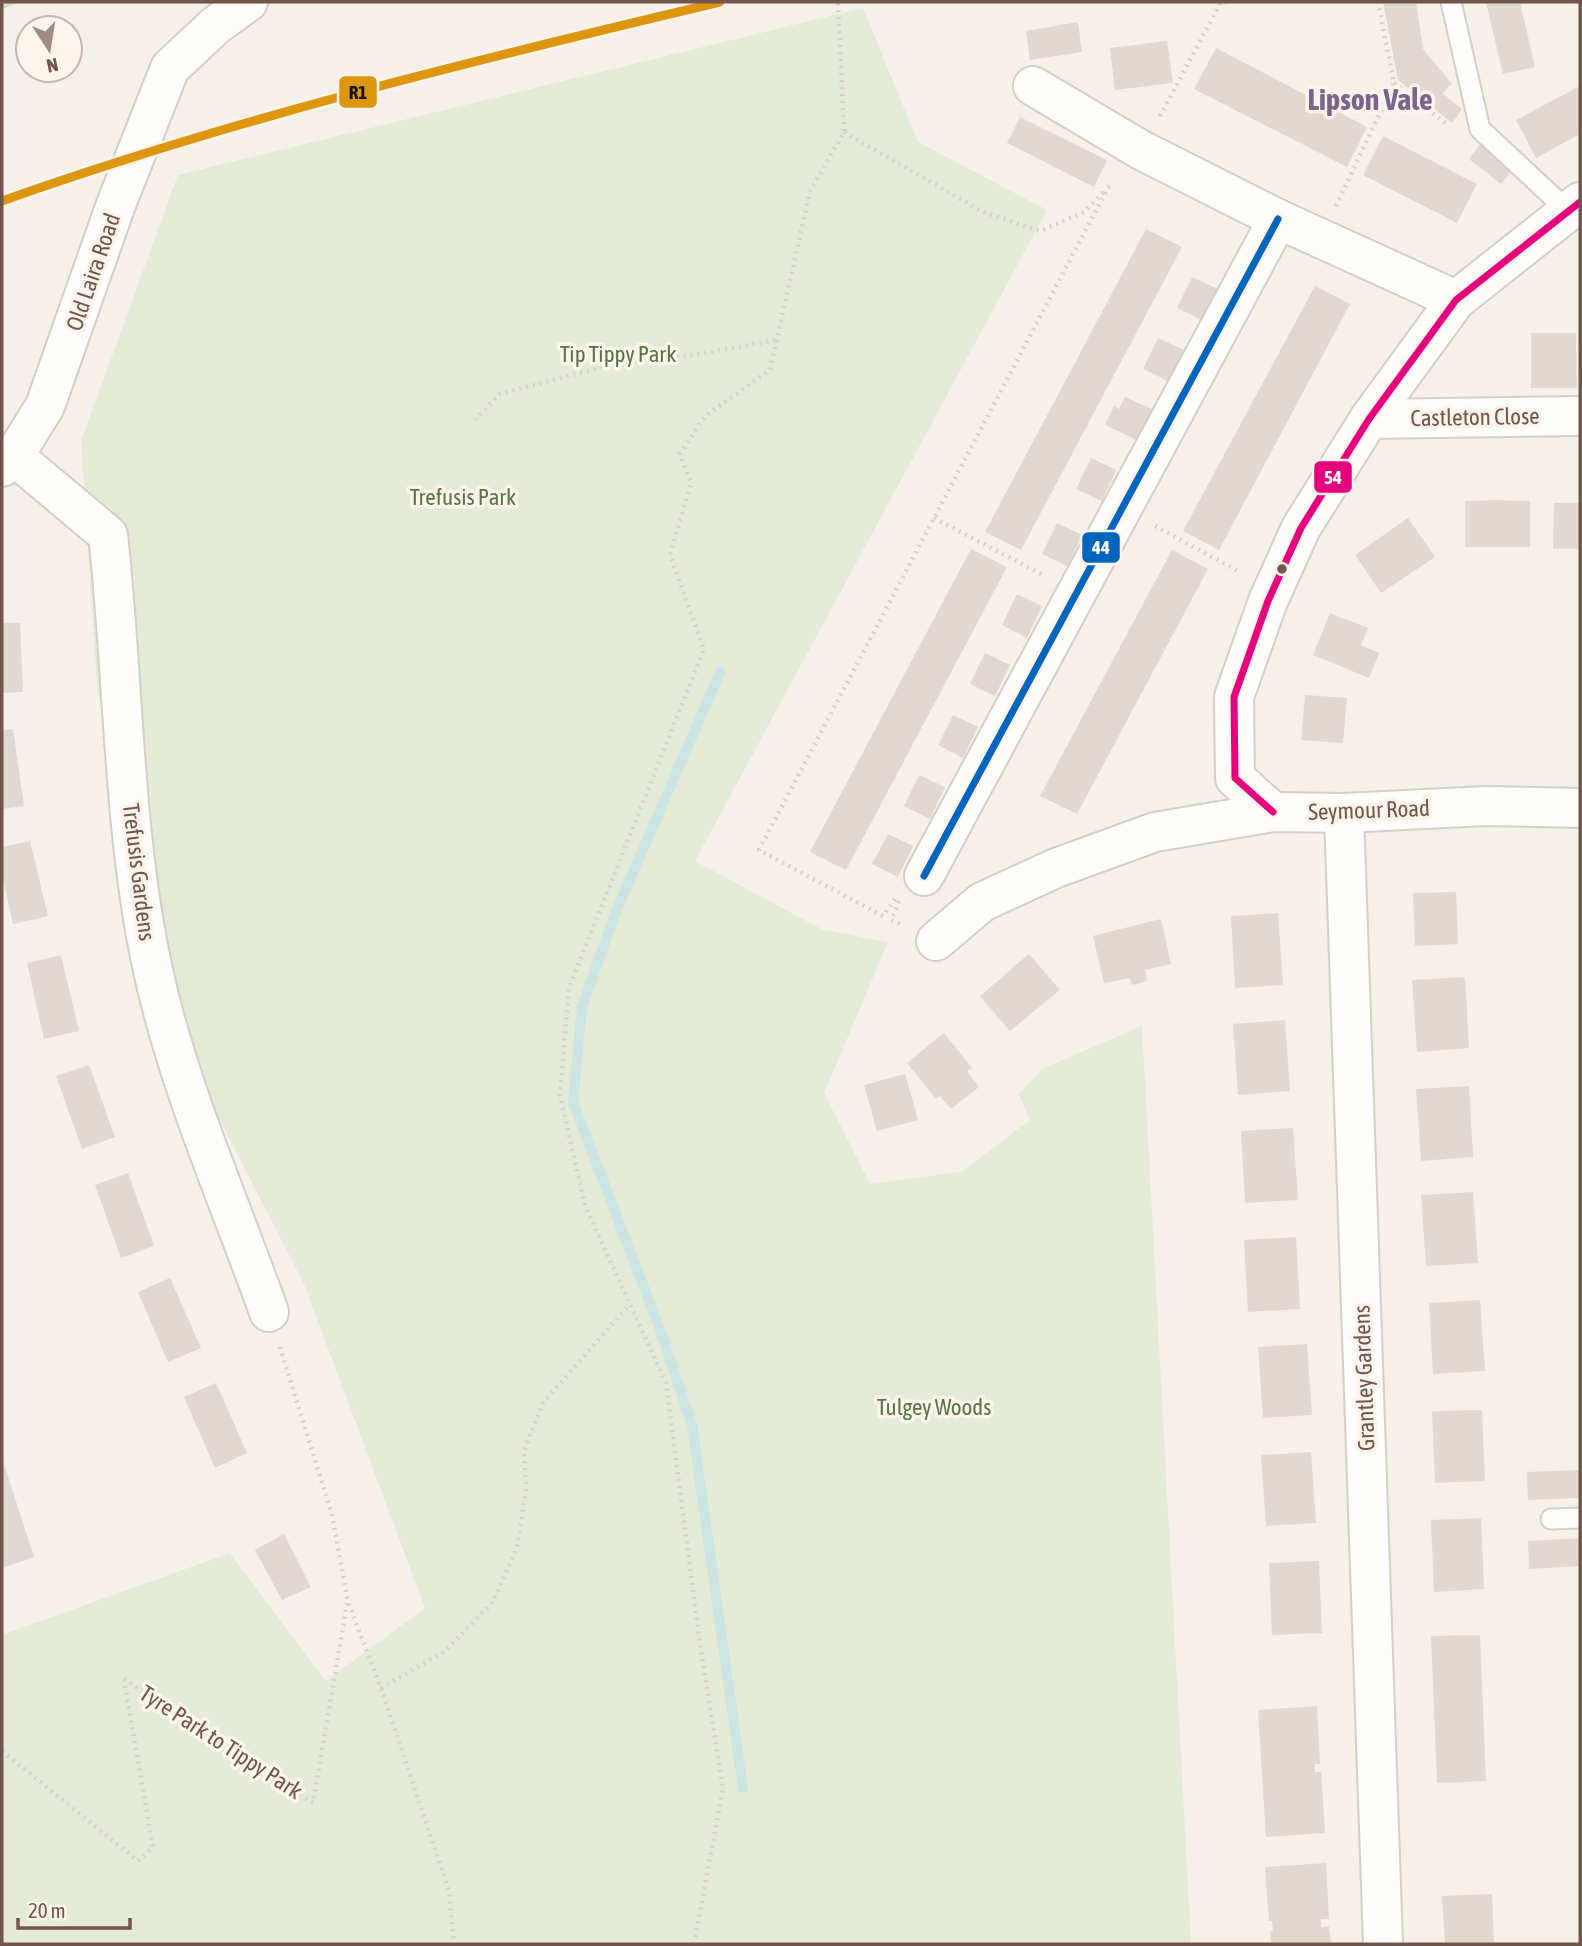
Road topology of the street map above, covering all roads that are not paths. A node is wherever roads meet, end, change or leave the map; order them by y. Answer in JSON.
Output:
{"nodes":[{"id":1,"x":248,"y":2,"type":"edge"},
{"id":2,"x":1451,"y":2,"type":"edge"},
{"id":3,"x":1033,"y":86,"type":"dead end"},
{"id":4,"x":1574,"y":206,"type":"edge"},
{"id":5,"x":1278,"y":219,"type":"junction"},
{"id":6,"x":1456,"y":300,"type":"junction"},
{"id":7,"x":1580,"y":416,"type":"edge"},
{"id":8,"x":1370,"y":419,"type":"junction"},
{"id":9,"x":8,"y":461,"type":"edge"},
{"id":10,"x":1580,"y":808,"type":"edge"},
{"id":11,"x":1273,"y":812,"type":"junction"},
{"id":12,"x":1344,"y":813,"type":"junction"},
{"id":13,"x":924,"y":876,"type":"dead end"},
{"id":14,"x":936,"y":941,"type":"dead end"},
{"id":15,"x":269,"y":1312,"type":"road end"},
{"id":16,"x":1580,"y":1518,"type":"edge"},
{"id":17,"x":1552,"y":1519,"type":"dead end"},
{"id":18,"x":1383,"y":1944,"type":"edge"}],
"edges":[{"from":1,"to":9,"type":"street","name":"Old Laira Road"},
{"from":2,"to":4,"type":"lane"},
{"from":3,"to":5,"type":"street"},
{"from":4,"to":6,"type":"street"},
{"from":5,"to":6,"type":"street"},
{"from":5,"to":13,"type":"street"},
{"from":6,"to":8,"type":"street"},
{"from":7,"to":8,"type":"street","name":"Castleton Close"},
{"from":8,"to":11,"type":"street"},
{"from":9,"to":15,"type":"street","name":"Trefusis Gardens"},
{"from":10,"to":12,"type":"street","name":"Seymour Road"},
{"from":11,"to":12,"type":"street","name":"Seymour Road"},
{"from":11,"to":14,"type":"street","name":"Seymour Road"},
{"from":12,"to":18,"type":"street","name":"Grantley Gardens"},
{"from":16,"to":17,"type":"lane"}]}
